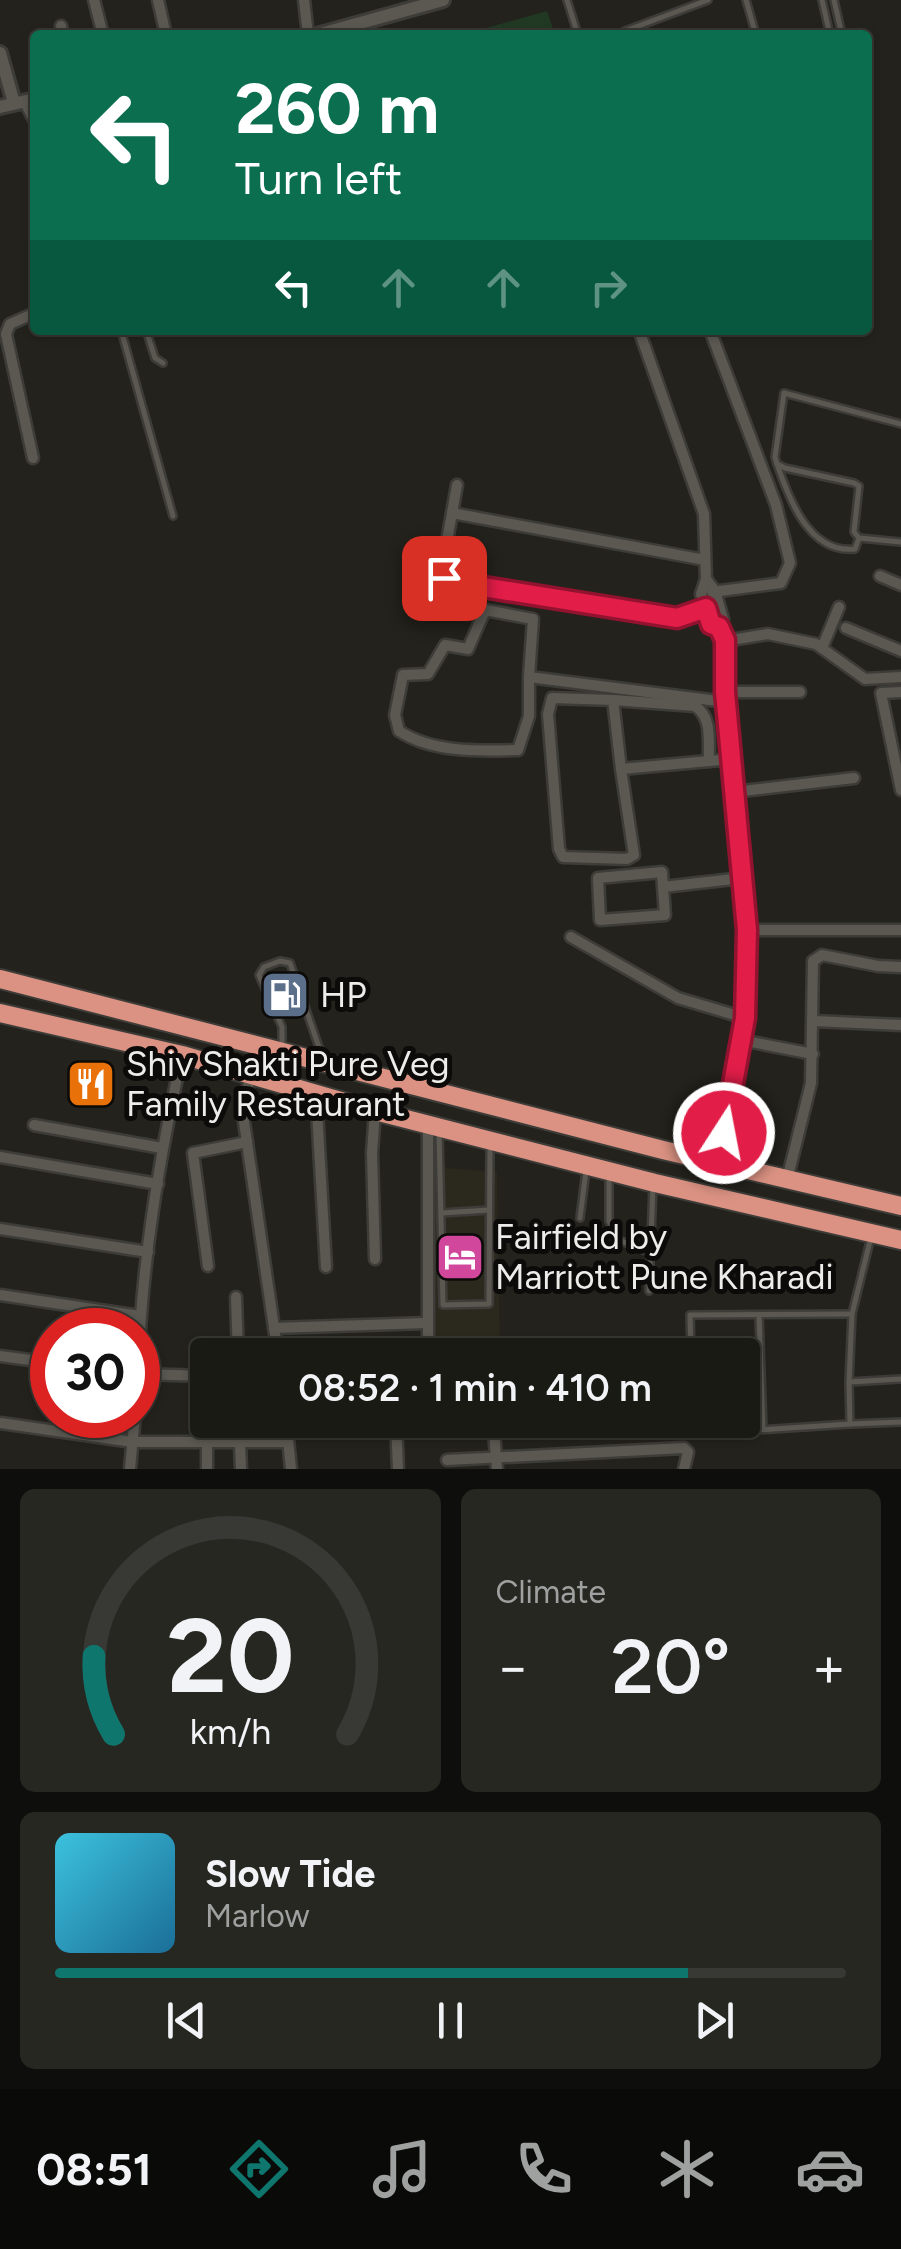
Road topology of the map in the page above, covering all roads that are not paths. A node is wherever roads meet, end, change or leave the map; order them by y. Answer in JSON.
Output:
{"nodes":[{"id":1,"x":94,"y":0,"type":"edge"},
{"id":2,"x":158,"y":0,"type":"edge"},
{"id":3,"x":304,"y":0,"type":"edge"},
{"id":4,"x":386,"y":0,"type":"edge"},
{"id":5,"x":443,"y":0,"type":"edge"},
{"id":6,"x":567,"y":0,"type":"edge"},
{"id":7,"x":708,"y":0,"type":"edge"},
{"id":8,"x":746,"y":0,"type":"edge"},
{"id":9,"x":822,"y":0,"type":"edge"},
{"id":10,"x":834,"y":0,"type":"edge"},
{"id":11,"x":387,"y":15,"type":"junction"},
{"id":12,"x":102,"y":30,"type":"edge"},
{"id":13,"x":165,"y":30,"type":"edge"},
{"id":14,"x":307,"y":30,"type":"edge"},
{"id":15,"x":334,"y":30,"type":"edge"},
{"id":16,"x":576,"y":30,"type":"edge"},
{"id":17,"x":628,"y":30,"type":"edge"},
{"id":18,"x":755,"y":30,"type":"edge"},
{"id":19,"x":829,"y":30,"type":"edge"},
{"id":20,"x":841,"y":30,"type":"edge"},
{"id":21,"x":0,"y":52,"type":"edge"},
{"id":22,"x":18,"y":102,"type":"edge"},
{"id":23,"x":30,"y":314,"type":"edge"},
{"id":24,"x":123,"y":335,"type":"edge"},
{"id":25,"x":147,"y":335,"type":"edge"},
{"id":26,"x":641,"y":335,"type":"edge"},
{"id":27,"x":712,"y":335,"type":"edge"},
{"id":28,"x":163,"y":363,"type":"dead end"},
{"id":29,"x":901,"y":424,"type":"edge"},
{"id":30,"x":34,"y":458,"type":"dead end"},
{"id":31,"x":778,"y":464,"type":"junction"},
{"id":32,"x":457,"y":485,"type":"dead end"},
{"id":33,"x":452,"y":513,"type":"junction"},
{"id":34,"x":174,"y":516,"type":"dead end"},
{"id":35,"x":859,"y":538,"type":"junction"},
{"id":36,"x":901,"y":542,"type":"edge"},
{"id":37,"x":705,"y":560,"type":"junction"},
{"id":38,"x":880,"y":576,"type":"dead end"},
{"id":39,"x":706,"y":578,"type":"junction"},
{"id":40,"x":901,"y":585,"type":"edge"},
{"id":41,"x":715,"y":591,"type":"junction"},
{"id":42,"x":701,"y":594,"type":"junction"},
{"id":43,"x":839,"y":607,"type":"dead end"},
{"id":44,"x":706,"y":608,"type":"junction"},
{"id":45,"x":719,"y":627,"type":"junction"},
{"id":46,"x":846,"y":628,"type":"dead end"},
{"id":47,"x":725,"y":640,"type":"junction"},
{"id":48,"x":822,"y":648,"type":"junction"},
{"id":49,"x":901,"y":652,"type":"edge"},
{"id":50,"x":530,"y":677,"type":"junction"},
{"id":51,"x":901,"y":677,"type":"edge"},
{"id":52,"x":800,"y":692,"type":"dead end"},
{"id":53,"x":901,"y":692,"type":"edge"},
{"id":54,"x":726,"y":697,"type":"junction"},
{"id":55,"x":613,"y":700,"type":"junction"},
{"id":56,"x":731,"y":759,"type":"junction"},
{"id":57,"x":709,"y":761,"type":"junction"},
{"id":58,"x":620,"y":769,"type":"junction"},
{"id":59,"x":854,"y":778,"type":"dead end"},
{"id":60,"x":901,"y":790,"type":"edge"},
{"id":61,"x":734,"y":792,"type":"junction"},
{"id":62,"x":742,"y":878,"type":"junction"},
{"id":63,"x":663,"y":886,"type":"junction"},
{"id":64,"x":747,"y":930,"type":"junction"},
{"id":65,"x":901,"y":930,"type":"edge"},
{"id":66,"x":571,"y":937,"type":"dead end"},
{"id":67,"x":901,"y":968,"type":"edge"},
{"id":68,"x":0,"y":979,"type":"edge"},
{"id":69,"x":0,"y":1014,"type":"edge"},
{"id":70,"x":745,"y":1018,"type":"junction"},
{"id":71,"x":814,"y":1022,"type":"junction"},
{"id":72,"x":901,"y":1025,"type":"edge"},
{"id":73,"x":741,"y":1040,"type":"junction"},
{"id":74,"x":282,"y":1050,"type":"junction"},
{"id":75,"x":812,"y":1054,"type":"junction"},
{"id":76,"x":182,"y":1056,"type":"junction"},
{"id":77,"x":324,"y":1062,"type":"junction"},
{"id":78,"x":250,"y":1076,"type":"junction"},
{"id":79,"x":274,"y":1082,"type":"junction"},
{"id":80,"x":316,"y":1094,"type":"junction"},
{"id":81,"x":374,"y":1111,"type":"junction"},
{"id":82,"x":34,"y":1125,"type":"dead end"},
{"id":83,"x":434,"y":1125,"type":"junction"},
{"id":84,"x":490,"y":1140,"type":"junction"},
{"id":85,"x":247,"y":1142,"type":"junction"},
{"id":86,"x":162,"y":1148,"type":"junction"},
{"id":87,"x":0,"y":1157,"type":"edge"},
{"id":88,"x":718,"y":1164,"type":"junction"},
{"id":89,"x":586,"y":1165,"type":"junction"},
{"id":90,"x":608,"y":1170,"type":"junction"},
{"id":91,"x":787,"y":1180,"type":"junction"},
{"id":92,"x":653,"y":1182,"type":"junction"},
{"id":93,"x":158,"y":1184,"type":"junction"},
{"id":94,"x":901,"y":1206,"type":"edge"},
{"id":95,"x":490,"y":1210,"type":"junction"},
{"id":96,"x":441,"y":1212,"type":"junction"},
{"id":97,"x":580,"y":1218,"type":"dead end"},
{"id":98,"x":0,"y":1229,"type":"edge"},
{"id":99,"x":872,"y":1234,"type":"junction"},
{"id":100,"x":901,"y":1240,"type":"edge"},
{"id":101,"x":148,"y":1252,"type":"junction"},
{"id":102,"x":650,"y":1253,"type":"junction"},
{"id":103,"x":376,"y":1259,"type":"dead end"},
{"id":104,"x":208,"y":1266,"type":"dead end"},
{"id":105,"x":326,"y":1267,"type":"dead end"},
{"id":106,"x":649,"y":1291,"type":"dead end"},
{"id":107,"x":0,"y":1295,"type":"edge"},
{"id":108,"x":236,"y":1297,"type":"dead end"},
{"id":109,"x":87,"y":1308,"type":"edge"},
{"id":110,"x":141,"y":1308,"type":"edge"},
{"id":111,"x":852,"y":1314,"type":"junction"},
{"id":112,"x":760,"y":1315,"type":"junction"},
{"id":113,"x":427,"y":1324,"type":"junction"},
{"id":114,"x":274,"y":1328,"type":"junction"},
{"id":115,"x":237,"y":1338,"type":"edge"},
{"id":116,"x":275,"y":1338,"type":"edge"},
{"id":117,"x":427,"y":1338,"type":"edge"},
{"id":118,"x":691,"y":1338,"type":"edge"},
{"id":119,"x":0,"y":1356,"type":"edge"},
{"id":120,"x":30,"y":1359,"type":"edge"},
{"id":121,"x":160,"y":1374,"type":"edge"},
{"id":122,"x":190,"y":1375,"type":"edge"},
{"id":123,"x":901,"y":1378,"type":"edge"},
{"id":124,"x":849,"y":1382,"type":"junction"},
{"id":125,"x":0,"y":1422,"type":"edge"},
{"id":126,"x":901,"y":1422,"type":"edge"},
{"id":127,"x":850,"y":1424,"type":"junction"},
{"id":128,"x":762,"y":1429,"type":"joint"},
{"id":129,"x":132,"y":1438,"type":"edge"},
{"id":130,"x":206,"y":1438,"type":"edge"},
{"id":131,"x":264,"y":1438,"type":"edge"},
{"id":132,"x":288,"y":1438,"type":"edge"},
{"id":133,"x":397,"y":1438,"type":"edge"},
{"id":134,"x":496,"y":1438,"type":"edge"},
{"id":135,"x":132,"y":1442,"type":"junction"},
{"id":136,"x":206,"y":1444,"type":"junction"},
{"id":137,"x":240,"y":1444,"type":"junction"},
{"id":138,"x":497,"y":1456,"type":"junction"},
{"id":139,"x":447,"y":1460,"type":"dead end"},
{"id":140,"x":130,"y":1469,"type":"edge"},
{"id":141,"x":206,"y":1469,"type":"edge"},
{"id":142,"x":241,"y":1469,"type":"edge"},
{"id":143,"x":291,"y":1469,"type":"edge"},
{"id":144,"x":398,"y":1469,"type":"edge"},
{"id":145,"x":497,"y":1469,"type":"edge"},
{"id":146,"x":684,"y":1469,"type":"edge"}],
"edges":[{"from":1,"to":12,"type":"street"},
{"from":2,"to":13,"type":"street"},
{"from":3,"to":14,"type":"street"},
{"from":4,"to":11,"type":"street"},
{"from":5,"to":11,"type":"street"},
{"from":6,"to":16,"type":"lane"},
{"from":7,"to":17,"type":"lane"},
{"from":8,"to":18,"type":"lane"},
{"from":9,"to":19,"type":"lane"},
{"from":10,"to":20,"type":"lane"},
{"from":11,"to":15,"type":"street"},
{"from":21,"to":22,"type":"street"},
{"from":23,"to":30,"type":"street"},
{"from":24,"to":34,"type":"lane"},
{"from":25,"to":28,"type":"lane"},
{"from":26,"to":37,"type":"street"},
{"from":27,"to":41,"type":"street"},
{"from":29,"to":31,"type":"lane"},
{"from":31,"to":35,"type":"lane"},
{"from":31,"to":35,"type":"lane"},
{"from":32,"to":33,"type":"street"},
{"from":33,"to":37,"type":"street"},
{"from":33,"to":44,"type":"street"},
{"from":35,"to":36,"type":"lane"},
{"from":37,"to":39,"type":"street"},
{"from":38,"to":40,"type":"street"},
{"from":39,"to":41,"type":"street"},
{"from":39,"to":42,"type":"street"},
{"from":41,"to":42,"type":"street"},
{"from":41,"to":45,"type":"street"},
{"from":42,"to":44,"type":"street"},
{"from":43,"to":48,"type":"street"},
{"from":44,"to":45,"type":"street"},
{"from":45,"to":47,"type":"street"},
{"from":46,"to":49,"type":"street"},
{"from":47,"to":48,"type":"street"},
{"from":47,"to":54,"type":"street"},
{"from":48,"to":51,"type":"street"},
{"from":50,"to":50,"type":"street"},
{"from":50,"to":54,"type":"street"},
{"from":52,"to":54,"type":"street"},
{"from":53,"to":60,"type":"street"},
{"from":54,"to":56,"type":"street"},
{"from":55,"to":57,"type":"street"},
{"from":55,"to":58,"type":"street"},
{"from":55,"to":58,"type":"street"},
{"from":56,"to":57,"type":"street"},
{"from":56,"to":61,"type":"street"},
{"from":57,"to":58,"type":"street"},
{"from":59,"to":61,"type":"street"},
{"from":61,"to":62,"type":"street"},
{"from":62,"to":63,"type":"street"},
{"from":62,"to":64,"type":"street"},
{"from":63,"to":63,"type":"street"},
{"from":64,"to":65,"type":"street"},
{"from":64,"to":70,"type":"street"},
{"from":66,"to":70,"type":"street"},
{"from":67,"to":71,"type":"street"},
{"from":68,"to":74,"type":"highway"},
{"from":69,"to":76,"type":"highway"},
{"from":70,"to":73,"type":"street"},
{"from":71,"to":72,"type":"street"},
{"from":71,"to":75,"type":"street"},
{"from":73,"to":75,"type":"street"},
{"from":73,"to":88,"type":"street"},
{"from":74,"to":77,"type":"highway"},
{"from":74,"to":77,"type":"lane"},
{"from":74,"to":79,"type":"lane"},
{"from":75,"to":91,"type":"street"},
{"from":76,"to":78,"type":"highway"},
{"from":76,"to":86,"type":"street"},
{"from":77,"to":88,"type":"highway"},
{"from":78,"to":79,"type":"highway"},
{"from":78,"to":85,"type":"street"},
{"from":79,"to":80,"type":"highway"},
{"from":80,"to":81,"type":"highway"},
{"from":80,"to":105,"type":"street"},
{"from":81,"to":83,"type":"highway"},
{"from":81,"to":103,"type":"street"},
{"from":82,"to":86,"type":"street"},
{"from":83,"to":84,"type":"highway"},
{"from":83,"to":96,"type":"lane"},
{"from":83,"to":113,"type":"street"},
{"from":84,"to":89,"type":"highway"},
{"from":84,"to":95,"type":"lane"},
{"from":85,"to":104,"type":"street"},
{"from":85,"to":114,"type":"street"},
{"from":86,"to":93,"type":"street"},
{"from":87,"to":93,"type":"street"},
{"from":88,"to":91,"type":"highway"},
{"from":89,"to":90,"type":"highway"},
{"from":89,"to":97,"type":"lane"},
{"from":90,"to":92,"type":"highway"},
{"from":90,"to":102,"type":"lane"},
{"from":91,"to":94,"type":"highway"},
{"from":92,"to":99,"type":"highway"},
{"from":92,"to":102,"type":"lane"},
{"from":93,"to":101,"type":"street"},
{"from":95,"to":96,"type":"lane"},
{"from":95,"to":96,"type":"lane"},
{"from":98,"to":101,"type":"street"},
{"from":99,"to":100,"type":"highway"},
{"from":99,"to":111,"type":"lane"},
{"from":101,"to":110,"type":"street"},
{"from":102,"to":106,"type":"lane"},
{"from":107,"to":109,"type":"street"},
{"from":108,"to":115,"type":"street"},
{"from":111,"to":112,"type":"lane"},
{"from":111,"to":124,"type":"lane"},
{"from":112,"to":118,"type":"lane"},
{"from":112,"to":128,"type":"lane"},
{"from":113,"to":114,"type":"street"},
{"from":113,"to":117,"type":"street"},
{"from":114,"to":116,"type":"street"},
{"from":119,"to":120,"type":"street"},
{"from":121,"to":122,"type":"street"},
{"from":123,"to":124,"type":"lane"},
{"from":124,"to":127,"type":"lane"},
{"from":125,"to":135,"type":"street"},
{"from":126,"to":127,"type":"lane"},
{"from":127,"to":128,"type":"lane"},
{"from":129,"to":135,"type":"street"},
{"from":130,"to":136,"type":"street"},
{"from":131,"to":137,"type":"street"},
{"from":132,"to":143,"type":"street"},
{"from":133,"to":144,"type":"street"},
{"from":134,"to":138,"type":"street"},
{"from":135,"to":136,"type":"street"},
{"from":135,"to":140,"type":"street"},
{"from":136,"to":137,"type":"street"},
{"from":136,"to":141,"type":"street"},
{"from":137,"to":142,"type":"street"},
{"from":138,"to":139,"type":"street"},
{"from":138,"to":145,"type":"street"},
{"from":138,"to":146,"type":"street"}]}
